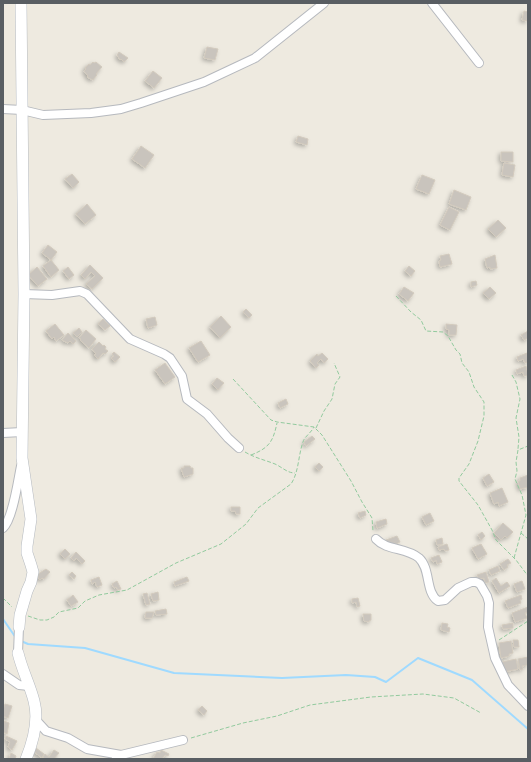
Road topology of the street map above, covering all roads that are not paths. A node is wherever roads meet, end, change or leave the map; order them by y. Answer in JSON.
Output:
{"nodes":[{"id":1,"x":21,"y":3,"type":"edge"},
{"id":2,"x":324,"y":3,"type":"edge"},
{"id":3,"x":432,"y":3,"type":"edge"},
{"id":4,"x":478,"y":63,"type":"dead end"},
{"id":5,"x":3,"y":109,"type":"edge"},
{"id":6,"x":22,"y":110,"type":"junction"},
{"id":7,"x":24,"y":294,"type":"junction"},
{"id":8,"x":22,"y":432,"type":"junction"},
{"id":9,"x":3,"y":433,"type":"edge"},
{"id":10,"x":239,"y":448,"type":"road end"},
{"id":11,"x":22,"y":458,"type":"junction"},
{"id":12,"x":3,"y":528,"type":"edge"},
{"id":13,"x":376,"y":539,"type":"road end"},
{"id":14,"x":19,"y":627,"type":"joint"},
{"id":15,"x":18,"y":654,"type":"joint"},
{"id":16,"x":3,"y":674,"type":"edge"},
{"id":17,"x":29,"y":686,"type":"junction"},
{"id":18,"x":528,"y":706,"type":"edge"},
{"id":19,"x":35,"y":719,"type":"junction"},
{"id":20,"x":183,"y":740,"type":"road end"},
{"id":21,"x":120,"y":757,"type":"edge"},
{"id":22,"x":26,"y":759,"type":"edge"}],
"edges":[{"from":1,"to":6,"type":"street"},
{"from":2,"to":6,"type":"street"},
{"from":3,"to":4,"type":"street"},
{"from":5,"to":6,"type":"street"},
{"from":6,"to":7,"type":"street"},
{"from":7,"to":8,"type":"street"},
{"from":7,"to":10,"type":"street"},
{"from":8,"to":9,"type":"street"},
{"from":8,"to":11,"type":"street"},
{"from":11,"to":12,"type":"street"},
{"from":11,"to":14,"type":"street"},
{"from":13,"to":18,"type":"street"},
{"from":14,"to":15,"type":"street"},
{"from":15,"to":17,"type":"street"},
{"from":16,"to":17,"type":"street"},
{"from":17,"to":19,"type":"street"},
{"from":19,"to":21,"type":"street"},
{"from":19,"to":22,"type":"street"},
{"from":20,"to":21,"type":"street"}]}
